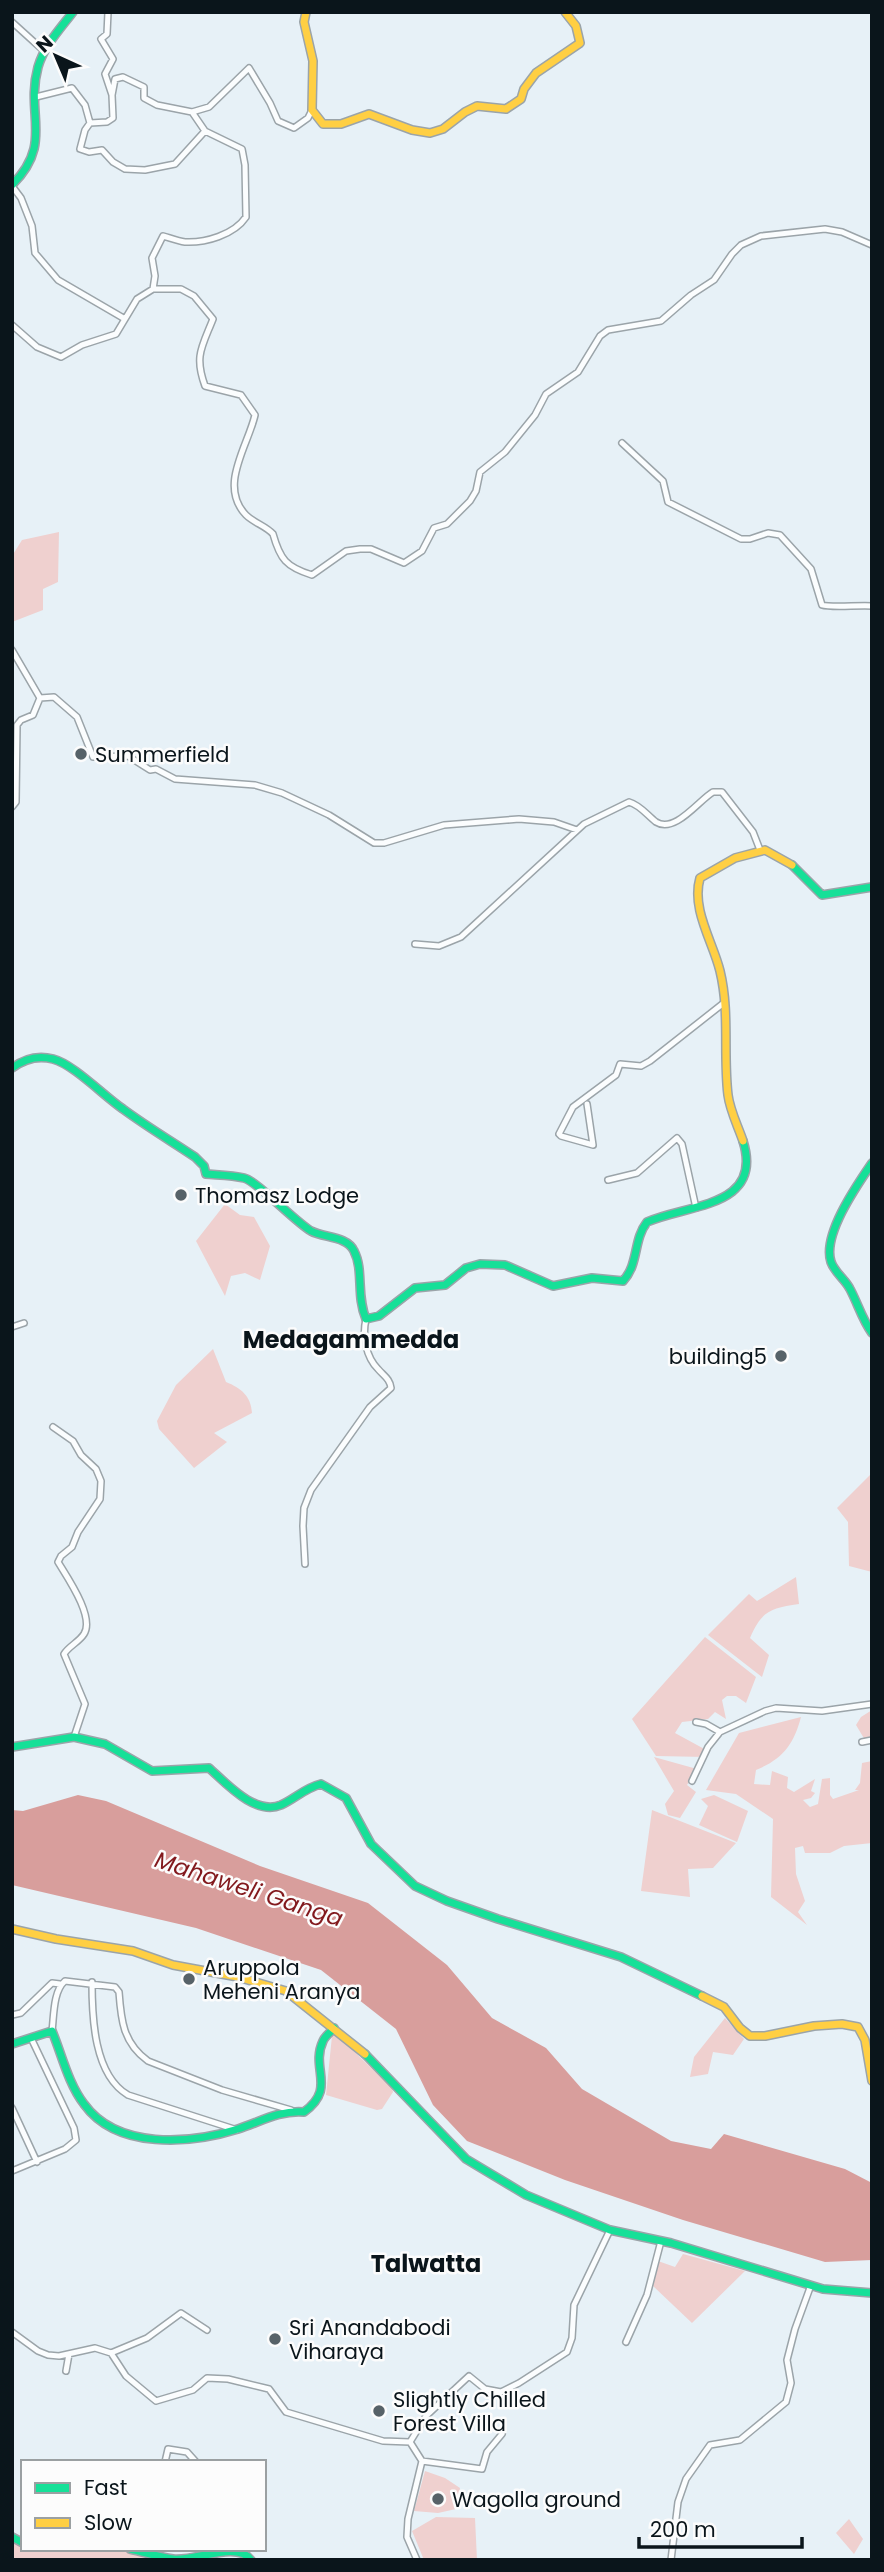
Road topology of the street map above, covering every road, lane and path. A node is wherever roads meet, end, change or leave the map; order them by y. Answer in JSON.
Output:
{"nodes":[{"id":1,"x":73,"y":12,"type":"edge"},
{"id":2,"x":108,"y":12,"type":"edge"},
{"id":3,"x":306,"y":12,"type":"edge"},
{"id":4,"x":565,"y":12,"type":"edge"},
{"id":5,"x":12,"y":22,"type":"edge"},
{"id":6,"x":44,"y":51,"type":"junction"},
{"id":7,"x":111,"y":95,"type":"junction"},
{"id":8,"x":36,"y":97,"type":"junction"},
{"id":9,"x":312,"y":110,"type":"junction"},
{"id":10,"x":192,"y":112,"type":"junction"},
{"id":11,"x":90,"y":123,"type":"junction"},
{"id":12,"x":205,"y":131,"type":"junction"},
{"id":13,"x":12,"y":185,"type":"edge"},
{"id":14,"x":872,"y":245,"type":"edge"},
{"id":15,"x":153,"y":289,"type":"junction"},
{"id":16,"x":125,"y":319,"type":"junction"},
{"id":17,"x":12,"y":325,"type":"edge"},
{"id":18,"x":622,"y":443,"type":"dead end"},
{"id":19,"x":872,"y":606,"type":"edge"},
{"id":20,"x":12,"y":650,"type":"edge"},
{"id":21,"x":40,"y":698,"type":"junction"},
{"id":22,"x":12,"y":807,"type":"edge"},
{"id":23,"x":577,"y":830,"type":"junction"},
{"id":24,"x":760,"y":850,"type":"junction"},
{"id":25,"x":872,"y":887,"type":"edge"},
{"id":26,"x":415,"y":944,"type":"dead end"},
{"id":27,"x":725,"y":1002,"type":"junction"},
{"id":28,"x":12,"y":1068,"type":"edge"},
{"id":29,"x":587,"y":1104,"type":"dead end"},
{"id":30,"x":872,"y":1163,"type":"edge"},
{"id":31,"x":608,"y":1180,"type":"dead end"},
{"id":32,"x":696,"y":1208,"type":"junction"},
{"id":33,"x":366,"y":1319,"type":"junction"},
{"id":34,"x":24,"y":1323,"type":"dead end"},
{"id":35,"x":12,"y":1326,"type":"edge"},
{"id":36,"x":872,"y":1333,"type":"edge"},
{"id":37,"x":53,"y":1427,"type":"dead end"},
{"id":38,"x":305,"y":1564,"type":"dead end"},
{"id":39,"x":872,"y":1704,"type":"edge"},
{"id":40,"x":695,"y":1722,"type":"dead end"},
{"id":41,"x":719,"y":1732,"type":"junction"},
{"id":42,"x":74,"y":1737,"type":"junction"},
{"id":43,"x":872,"y":1740,"type":"edge"},
{"id":44,"x":862,"y":1742,"type":"dead end"},
{"id":45,"x":12,"y":1747,"type":"edge"},
{"id":46,"x":692,"y":1780,"type":"dead end"},
{"id":47,"x":12,"y":1929,"type":"edge"},
{"id":48,"x":92,"y":1982,"type":"junction"},
{"id":49,"x":60,"y":1984,"type":"junction"},
{"id":50,"x":12,"y":2015,"type":"edge"},
{"id":51,"x":334,"y":2028,"type":"junction"},
{"id":52,"x":52,"y":2031,"type":"junction"},
{"id":53,"x":31,"y":2038,"type":"junction"},
{"id":54,"x":12,"y":2044,"type":"edge"},
{"id":55,"x":872,"y":2081,"type":"edge"},
{"id":56,"x":12,"y":2108,"type":"edge"},
{"id":57,"x":291,"y":2109,"type":"junction"},
{"id":58,"x":237,"y":2130,"type":"junction"},
{"id":59,"x":37,"y":2162,"type":"junction"},
{"id":60,"x":12,"y":2171,"type":"edge"},
{"id":61,"x":610,"y":2230,"type":"junction"},
{"id":62,"x":661,"y":2241,"type":"junction"},
{"id":63,"x":811,"y":2285,"type":"junction"},
{"id":64,"x":872,"y":2293,"type":"edge"},
{"id":65,"x":207,"y":2330,"type":"dead end"},
{"id":66,"x":12,"y":2332,"type":"edge"},
{"id":67,"x":626,"y":2342,"type":"dead end"},
{"id":68,"x":111,"y":2353,"type":"junction"},
{"id":69,"x":69,"y":2354,"type":"junction"},
{"id":70,"x":66,"y":2371,"type":"dead end"},
{"id":71,"x":502,"y":2434,"type":"dead end"},
{"id":72,"x":410,"y":2442,"type":"junction"},
{"id":73,"x":165,"y":2460,"type":"edge"},
{"id":74,"x":194,"y":2460,"type":"edge"},
{"id":75,"x":422,"y":2461,"type":"junction"},
{"id":76,"x":140,"y":2551,"type":"edge"},
{"id":77,"x":230,"y":2551,"type":"edge"},
{"id":78,"x":417,"y":2560,"type":"edge"},
{"id":79,"x":671,"y":2560,"type":"edge"}],
"edges":[{"from":1,"to":6,"type":"street"},
{"from":2,"to":7,"type":"street"},
{"from":3,"to":9,"type":"street"},
{"from":4,"to":9,"type":"street"},
{"from":5,"to":6,"type":"street"},
{"from":6,"to":8,"type":"street"},
{"from":7,"to":10,"type":"street"},
{"from":7,"to":11,"type":"street"},
{"from":8,"to":11,"type":"street"},
{"from":8,"to":13,"type":"street"},
{"from":9,"to":10,"type":"street"},
{"from":10,"to":12,"type":"street"},
{"from":11,"to":12,"type":"street"},
{"from":12,"to":15,"type":"street"},
{"from":13,"to":16,"type":"street"},
{"from":14,"to":15,"type":"street"},
{"from":15,"to":16,"type":"street"},
{"from":16,"to":17,"type":"street"},
{"from":18,"to":19,"type":"street"},
{"from":20,"to":21,"type":"street"},
{"from":21,"to":22,"type":"street"},
{"from":21,"to":23,"type":"street"},
{"from":23,"to":24,"type":"street"},
{"from":23,"to":26,"type":"street"},
{"from":24,"to":25,"type":"street"},
{"from":24,"to":27,"type":"street"},
{"from":27,"to":29,"type":"street"},
{"from":27,"to":32,"type":"street"},
{"from":28,"to":33,"type":"street"},
{"from":30,"to":36,"type":"street"},
{"from":31,"to":32,"type":"street"},
{"from":32,"to":33,"type":"street"},
{"from":33,"to":38,"type":"street"},
{"from":34,"to":35,"type":"street"},
{"from":37,"to":42,"type":"street"},
{"from":39,"to":41,"type":"street"},
{"from":40,"to":41,"type":"street"},
{"from":41,"to":46,"type":"street"},
{"from":42,"to":45,"type":"street"},
{"from":42,"to":55,"type":"street"},
{"from":43,"to":44,"type":"street"},
{"from":47,"to":51,"type":"street"},
{"from":48,"to":49,"type":"street"},
{"from":48,"to":57,"type":"street"},
{"from":48,"to":58,"type":"street"},
{"from":49,"to":50,"type":"street"},
{"from":49,"to":52,"type":"street"},
{"from":51,"to":57,"type":"street"},
{"from":51,"to":61,"type":"street"},
{"from":52,"to":53,"type":"street"},
{"from":52,"to":58,"type":"street"},
{"from":53,"to":54,"type":"street"},
{"from":53,"to":59,"type":"street"},
{"from":56,"to":59,"type":"street"},
{"from":57,"to":58,"type":"street"},
{"from":59,"to":60,"type":"street"},
{"from":61,"to":62,"type":"street"},
{"from":61,"to":72,"type":"street"},
{"from":62,"to":63,"type":"street"},
{"from":62,"to":67,"type":"street"},
{"from":63,"to":64,"type":"street"},
{"from":63,"to":79,"type":"street"},
{"from":65,"to":68,"type":"street"},
{"from":66,"to":69,"type":"street"},
{"from":68,"to":69,"type":"street"},
{"from":68,"to":72,"type":"street"},
{"from":69,"to":70,"type":"street"},
{"from":71,"to":75,"type":"street"},
{"from":72,"to":75,"type":"street"},
{"from":73,"to":74,"type":"street"},
{"from":75,"to":78,"type":"street"},
{"from":76,"to":77,"type":"street"}]}
